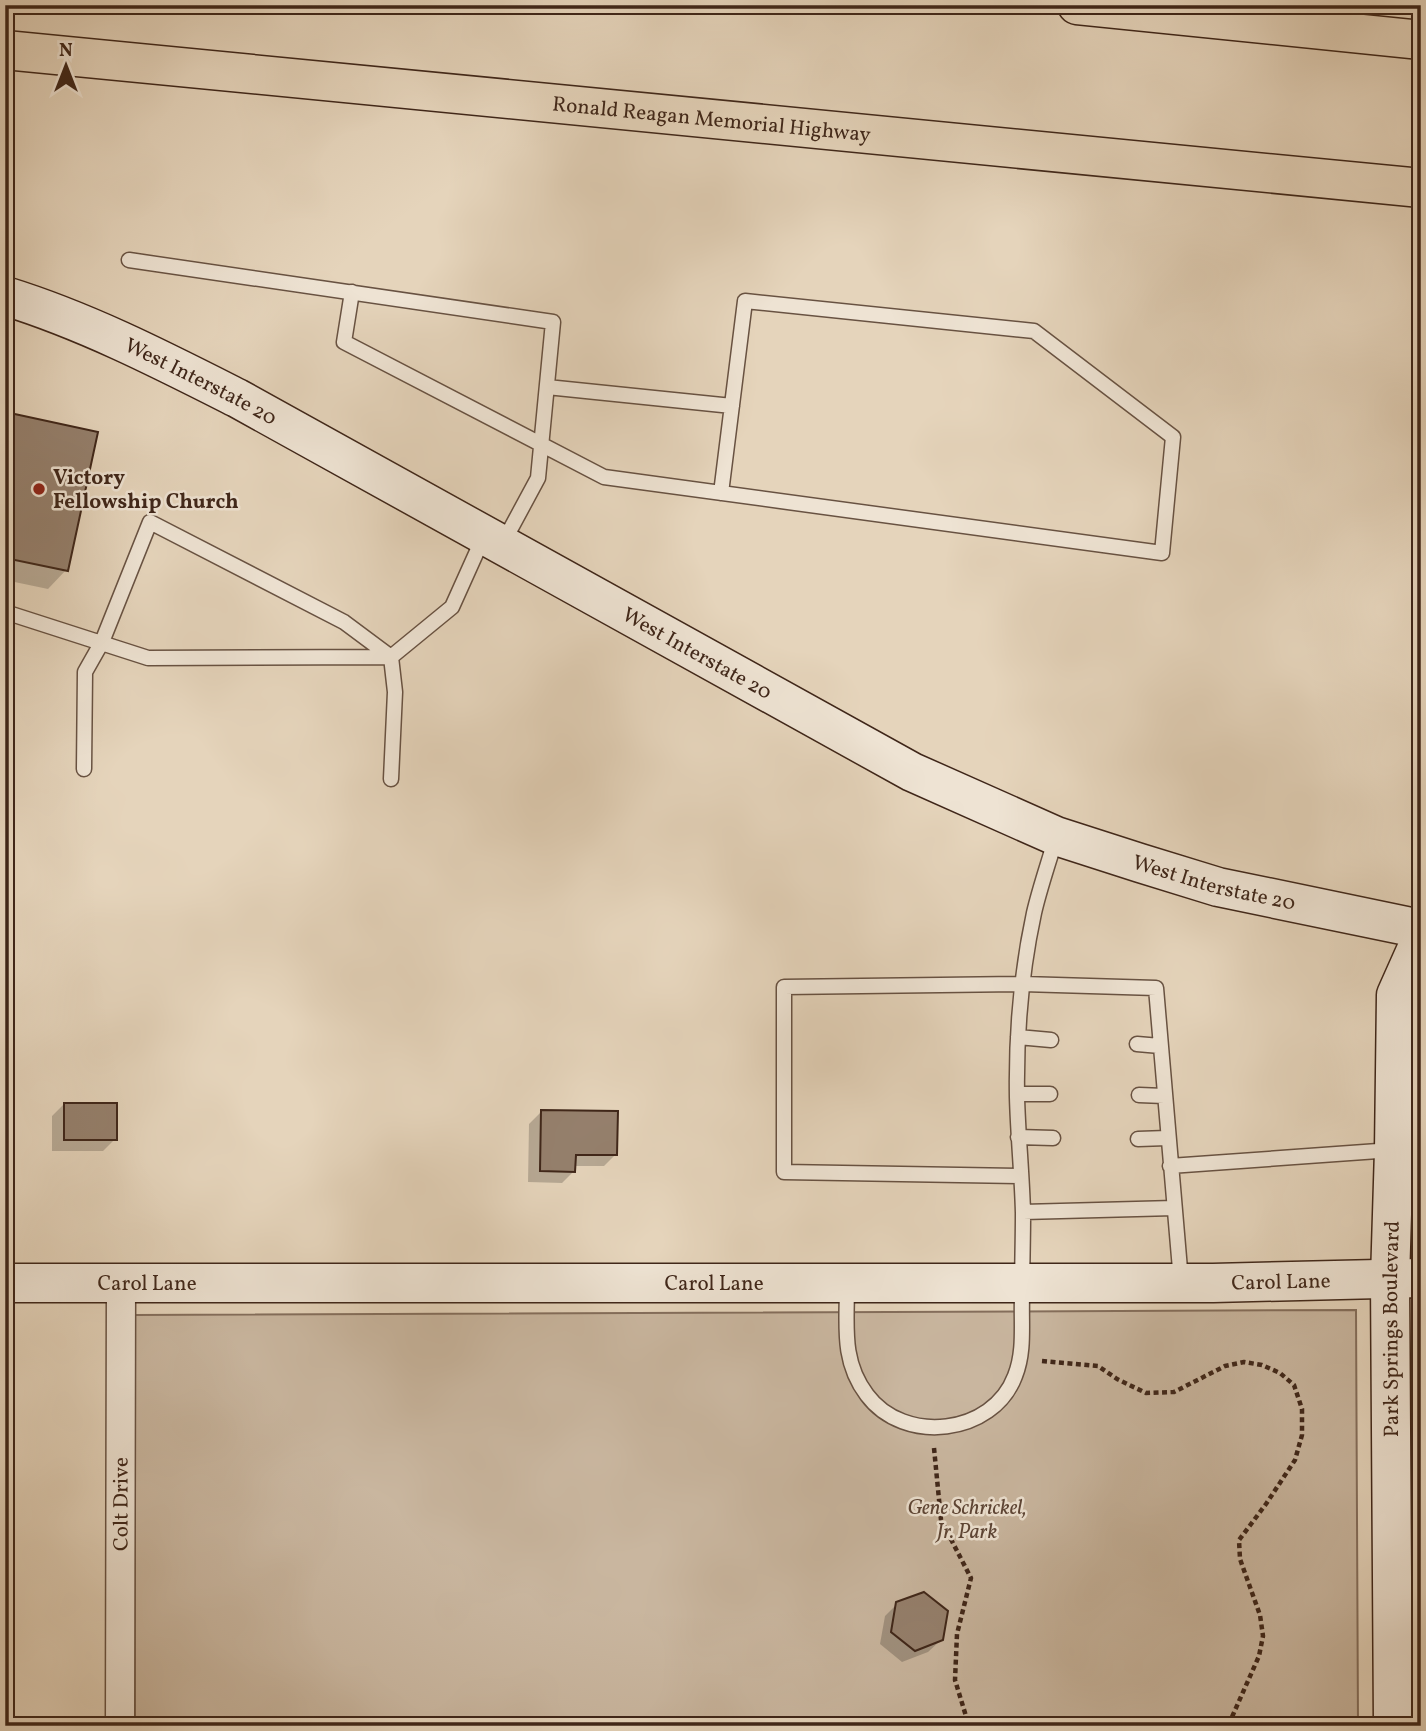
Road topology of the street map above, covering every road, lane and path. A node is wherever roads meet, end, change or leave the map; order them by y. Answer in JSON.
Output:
{"nodes":[{"id":1,"x":1077,"y":5,"type":"edge"},
{"id":2,"x":1421,"y":40,"type":"edge"},
{"id":3,"x":5,"y":50,"type":"edge"},
{"id":4,"x":1421,"y":188,"type":"edge"},
{"id":5,"x":129,"y":260,"type":"dead end"},
{"id":6,"x":352,"y":292,"type":"junction"},
{"id":7,"x":5,"y":296,"type":"edge"},
{"id":8,"x":547,"y":387,"type":"junction"},
{"id":9,"x":732,"y":406,"type":"junction"},
{"id":10,"x":541,"y":445,"type":"junction"},
{"id":11,"x":721,"y":493,"type":"junction"},
{"id":12,"x":494,"y":539,"type":"junction"},
{"id":13,"x":5,"y":612,"type":"edge"},
{"id":14,"x":102,"y":642,"type":"junction"},
{"id":15,"x":391,"y":657,"type":"junction"},
{"id":16,"x":84,"y":769,"type":"dead end"},
{"id":17,"x":391,"y":779,"type":"dead end"},
{"id":18,"x":1056,"y":836,"type":"junction"},
{"id":19,"x":1421,"y":929,"type":"edge"},
{"id":20,"x":1421,"y":939,"type":"edge"},
{"id":21,"x":1023,"y":984,"type":"junction"},
{"id":22,"x":1018,"y":1037,"type":"junction"},
{"id":23,"x":1051,"y":1040,"type":"dead end"},
{"id":24,"x":1137,"y":1044,"type":"dead end"},
{"id":25,"x":1160,"y":1046,"type":"junction"},
{"id":26,"x":1017,"y":1094,"type":"junction"},
{"id":27,"x":1050,"y":1094,"type":"dead end"},
{"id":28,"x":1139,"y":1095,"type":"dead end"},
{"id":29,"x":1164,"y":1096,"type":"junction"},
{"id":30,"x":1018,"y":1137,"type":"junction"},
{"id":31,"x":1053,"y":1138,"type":"dead end"},
{"id":32,"x":1167,"y":1138,"type":"junction"},
{"id":33,"x":1138,"y":1139,"type":"dead end"},
{"id":34,"x":1394,"y":1150,"type":"junction"},
{"id":35,"x":1170,"y":1166,"type":"junction"},
{"id":36,"x":1021,"y":1176,"type":"junction"},
{"id":37,"x":1174,"y":1208,"type":"junction"},
{"id":38,"x":1023,"y":1212,"type":"junction"},
{"id":39,"x":1405,"y":1279,"type":"edge"},
{"id":40,"x":121,"y":1282,"type":"junction"},
{"id":41,"x":1022,"y":1282,"type":"junction"},
{"id":42,"x":5,"y":1283,"type":"edge"},
{"id":43,"x":847,"y":1283,"type":"junction"},
{"id":44,"x":1181,"y":1283,"type":"junction"},
{"id":45,"x":1020,"y":1360,"type":"junction"},
{"id":46,"x":932,"y":1428,"type":"junction"},
{"id":47,"x":120,"y":1726,"type":"edge"},
{"id":48,"x":969,"y":1726,"type":"edge"},
{"id":49,"x":1228,"y":1726,"type":"edge"},
{"id":50,"x":1393,"y":1726,"type":"edge"}],
"edges":[{"from":1,"to":2,"type":"highway"},
{"from":3,"to":4,"type":"highway","name":"Ronald Reagan Memorial Highway"},
{"from":5,"to":6,"type":"lane"},
{"from":6,"to":8,"type":"lane"},
{"from":6,"to":10,"type":"lane"},
{"from":7,"to":12,"type":"main road","name":"West Interstate 20"},
{"from":8,"to":9,"type":"lane"},
{"from":8,"to":10,"type":"lane"},
{"from":9,"to":11,"type":"lane"},
{"from":9,"to":11,"type":"lane"},
{"from":10,"to":11,"type":"lane"},
{"from":10,"to":12,"type":"lane"},
{"from":12,"to":15,"type":"lane"},
{"from":12,"to":18,"type":"main road","name":"West Interstate 20"},
{"from":13,"to":14,"type":"lane"},
{"from":14,"to":15,"type":"lane"},
{"from":14,"to":15,"type":"lane"},
{"from":14,"to":16,"type":"lane"},
{"from":15,"to":17,"type":"lane"},
{"from":18,"to":19,"type":"main road","name":"West Interstate 20"},
{"from":18,"to":21,"type":"lane"},
{"from":20,"to":34,"type":"main road","name":"Park Springs Boulevard"},
{"from":21,"to":22,"type":"lane"},
{"from":21,"to":25,"type":"lane"},
{"from":21,"to":36,"type":"lane"},
{"from":22,"to":23,"type":"lane"},
{"from":22,"to":26,"type":"lane"},
{"from":24,"to":25,"type":"lane"},
{"from":25,"to":29,"type":"lane"},
{"from":26,"to":27,"type":"lane"},
{"from":26,"to":30,"type":"lane"},
{"from":28,"to":29,"type":"lane"},
{"from":29,"to":32,"type":"lane"},
{"from":30,"to":31,"type":"lane"},
{"from":30,"to":36,"type":"lane"},
{"from":32,"to":33,"type":"lane"},
{"from":32,"to":35,"type":"lane"},
{"from":34,"to":35,"type":"lane"},
{"from":34,"to":39,"type":"main road","name":"Park Springs Boulevard"},
{"from":35,"to":37,"type":"lane"},
{"from":36,"to":38,"type":"lane"},
{"from":37,"to":38,"type":"lane"},
{"from":37,"to":44,"type":"lane"},
{"from":38,"to":41,"type":"lane"},
{"from":39,"to":44,"type":"main road","name":"Carol Lane"},
{"from":39,"to":50,"type":"main road","name":"Park Springs Boulevard"},
{"from":40,"to":42,"type":"main road","name":"Carol Lane"},
{"from":40,"to":43,"type":"main road","name":"Carol Lane"},
{"from":40,"to":47,"type":"street","name":"Colt Drive"},
{"from":41,"to":43,"type":"main road","name":"Carol Lane"},
{"from":41,"to":44,"type":"main road","name":"Carol Lane"},
{"from":41,"to":45,"type":"lane"},
{"from":43,"to":46,"type":"lane"},
{"from":45,"to":46,"type":"lane"},
{"from":45,"to":49,"type":"path"},
{"from":46,"to":48,"type":"path"}]}
